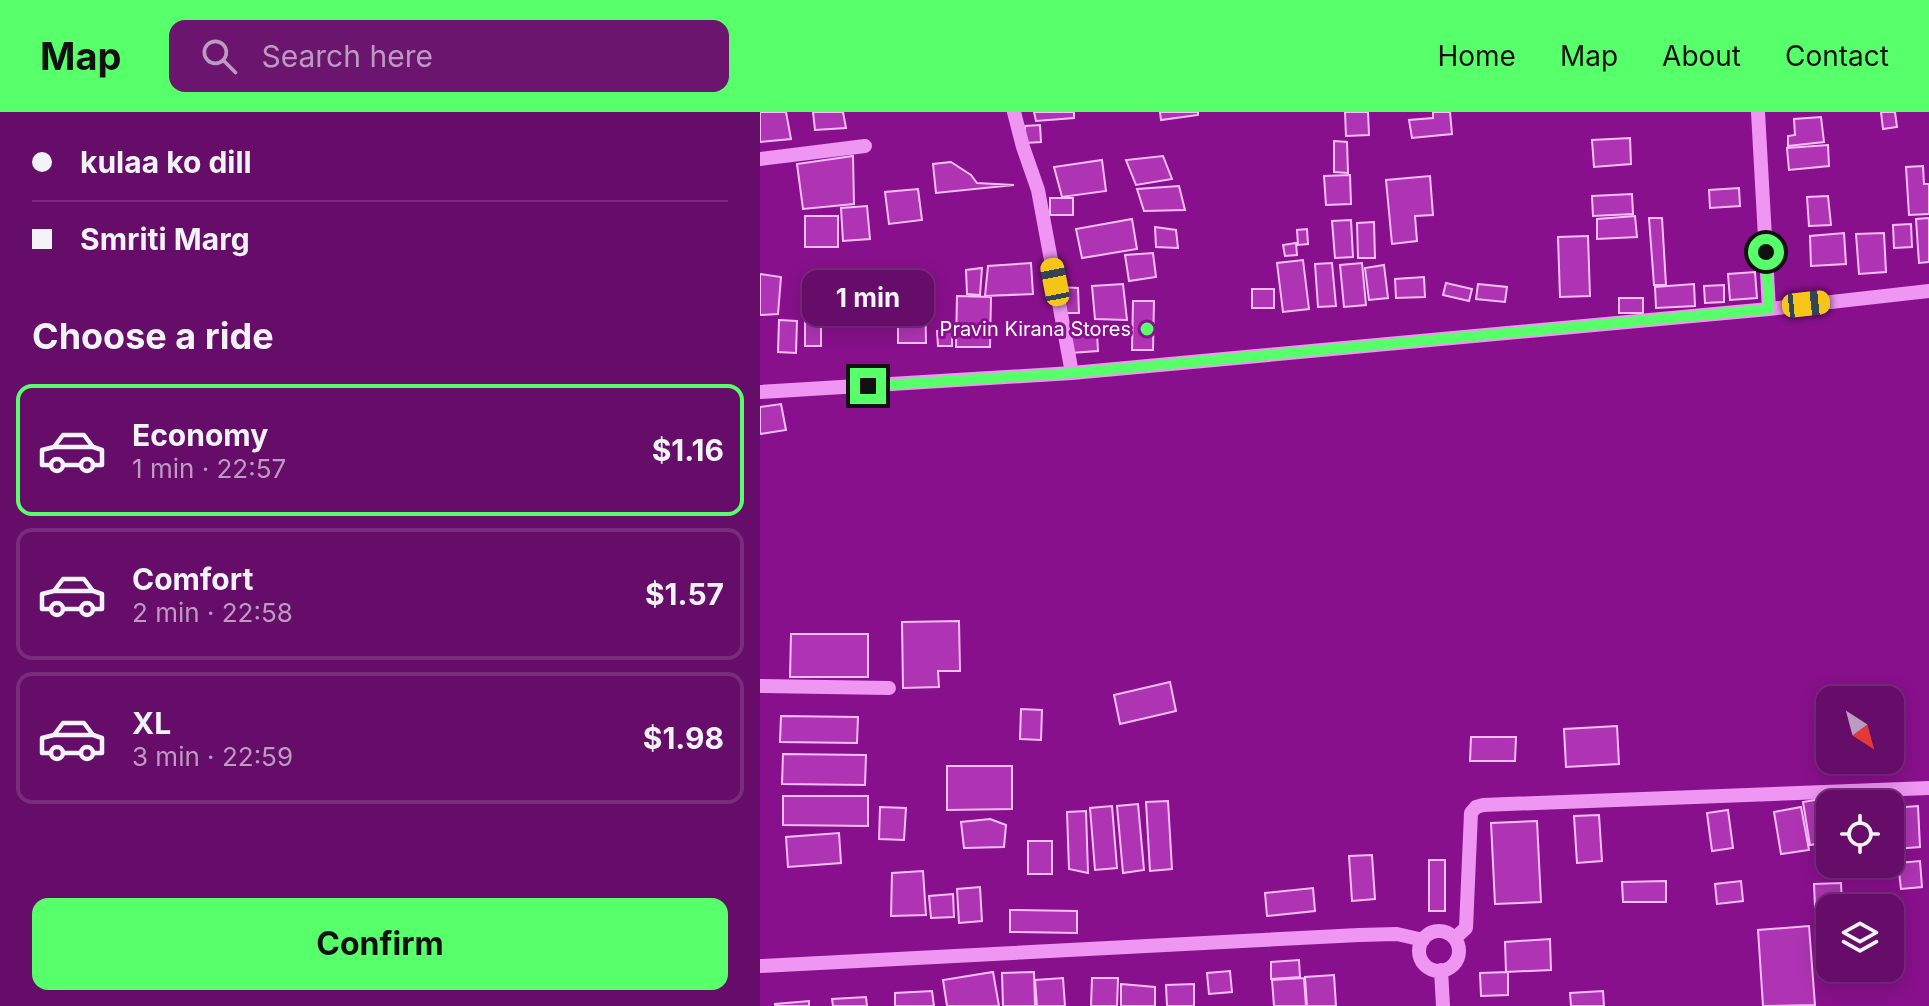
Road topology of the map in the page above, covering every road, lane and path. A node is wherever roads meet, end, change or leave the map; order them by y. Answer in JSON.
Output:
{"nodes":[{"id":1,"x":1014,"y":112,"type":"edge"},
{"id":2,"x":1758,"y":112,"type":"edge"},
{"id":3,"x":865,"y":146,"type":"dead end"},
{"id":4,"x":760,"y":159,"type":"edge"},
{"id":5,"x":1929,"y":291,"type":"edge"},
{"id":6,"x":1769,"y":309,"type":"junction"},
{"id":7,"x":1072,"y":373,"type":"junction"},
{"id":8,"x":760,"y":392,"type":"edge"},
{"id":9,"x":760,"y":686,"type":"edge"},
{"id":10,"x":889,"y":688,"type":"dead end"},
{"id":11,"x":1929,"y":788,"type":"edge"},
{"id":12,"x":1455,"y":938,"type":"junction"},
{"id":13,"x":1423,"y":940,"type":"junction"},
{"id":14,"x":760,"y":966,"type":"edge"},
{"id":15,"x":1441,"y":970,"type":"junction"},
{"id":16,"x":1443,"y":1006,"type":"edge"}],
"edges":[{"from":1,"to":7,"type":"street"},
{"from":2,"to":6,"type":"street"},
{"from":3,"to":4,"type":"street"},
{"from":5,"to":6,"type":"street"},
{"from":6,"to":7,"type":"street"},
{"from":7,"to":8,"type":"street"},
{"from":9,"to":10,"type":"street"},
{"from":11,"to":12,"type":"street"},
{"from":12,"to":13,"type":"street"},
{"from":12,"to":15,"type":"street"},
{"from":13,"to":14,"type":"street"},
{"from":13,"to":15,"type":"street"},
{"from":15,"to":16,"type":"street"}]}
